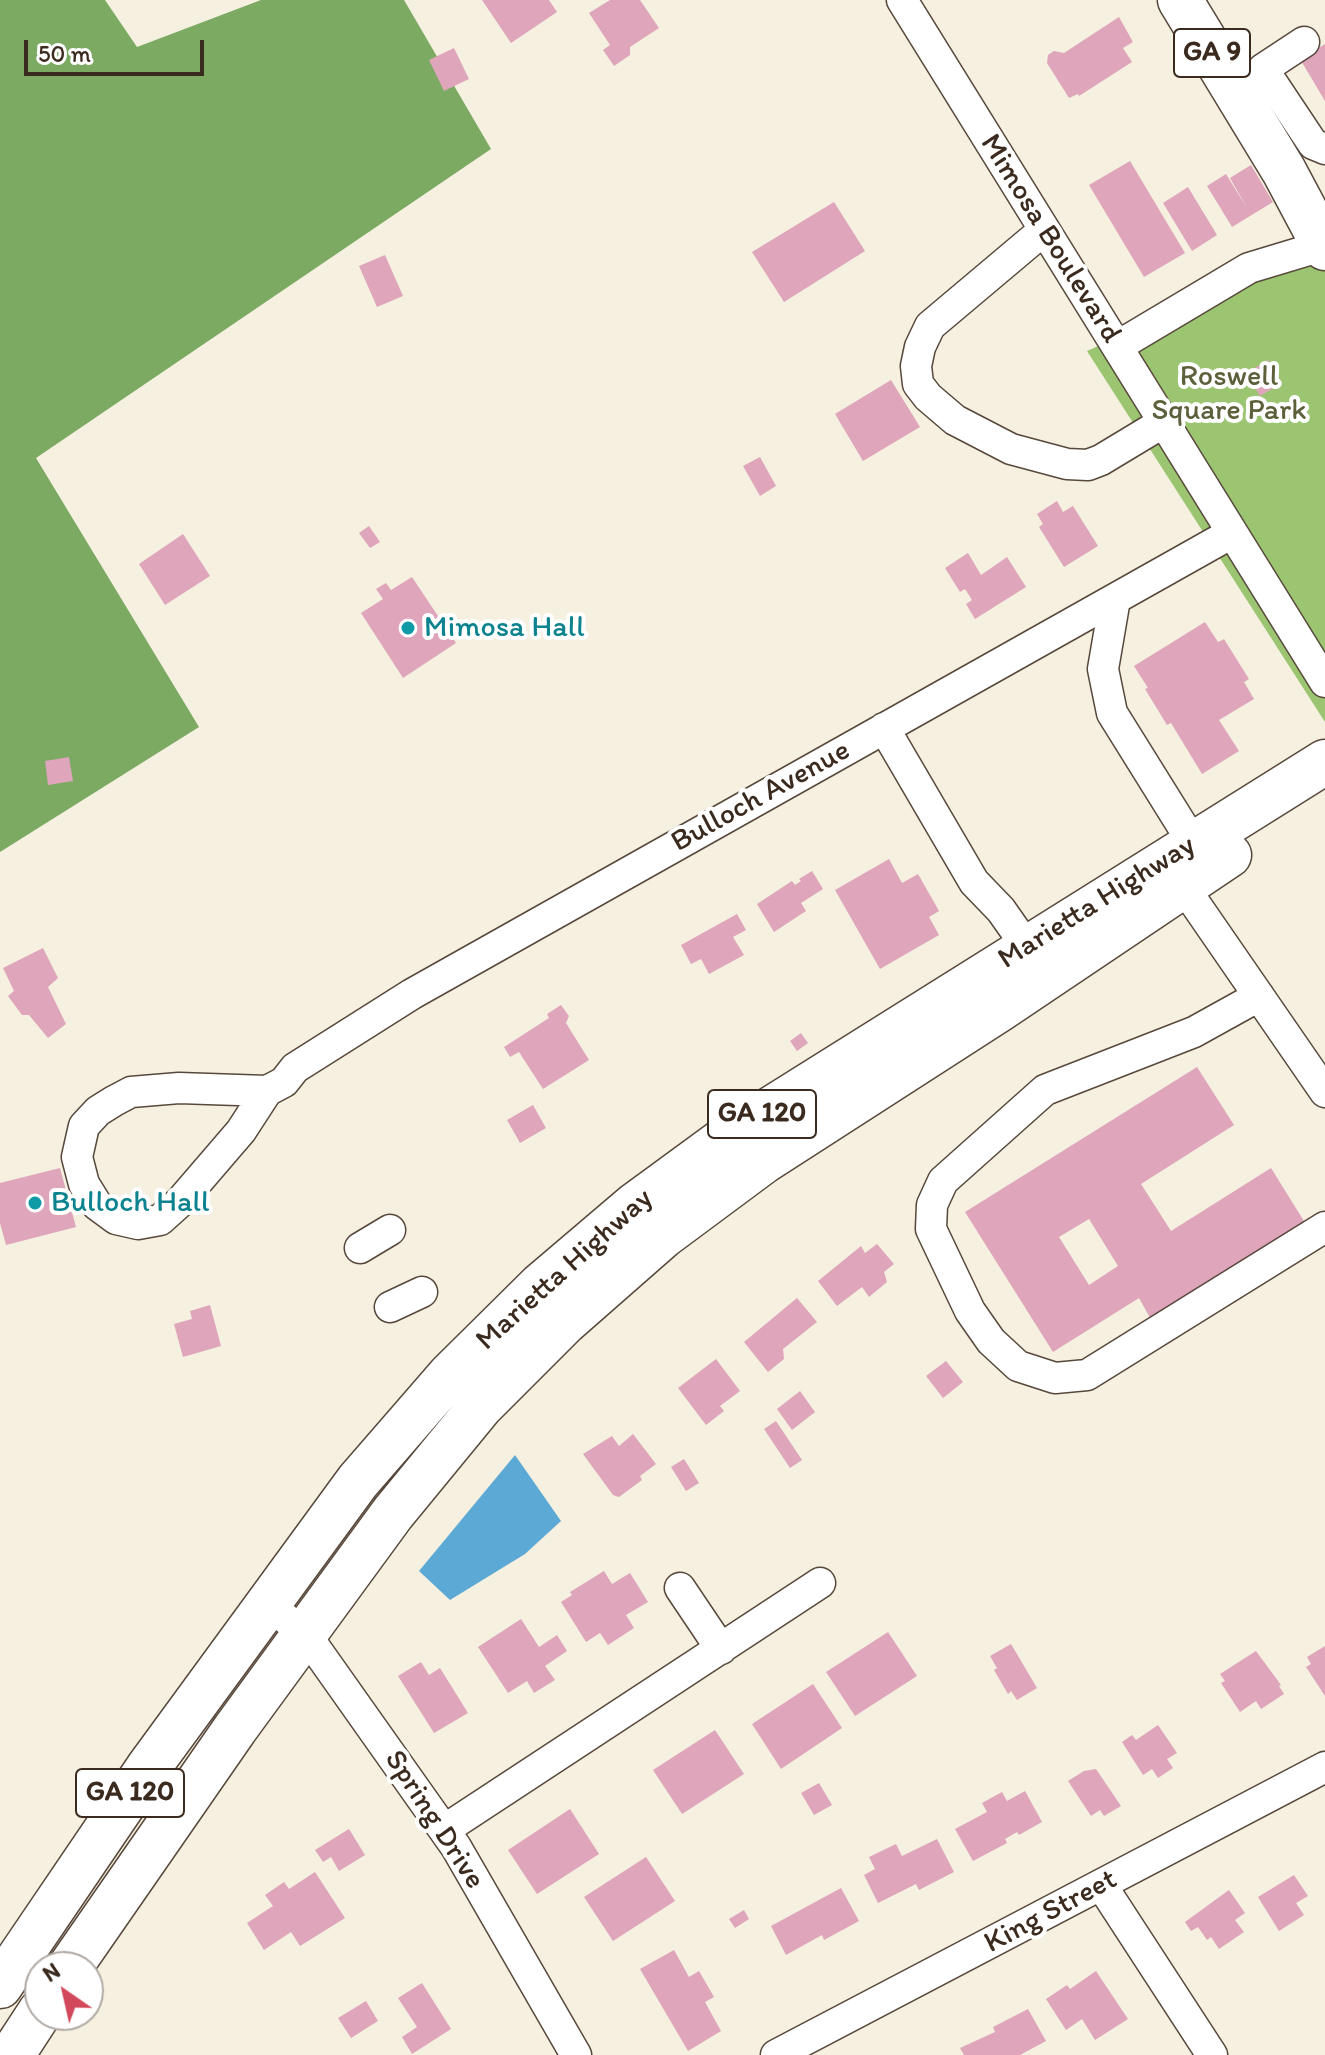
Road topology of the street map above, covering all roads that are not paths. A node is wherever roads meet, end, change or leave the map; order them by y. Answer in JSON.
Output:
{"nodes":[{"id":1,"x":902,"y":0,"type":"edge"},
{"id":2,"x":1180,"y":0,"type":"edge"},
{"id":3,"x":1304,"y":42,"type":"dead end"},
{"id":4,"x":1325,"y":149,"type":"edge"},
{"id":5,"x":1044,"y":230,"type":"junction"},
{"id":6,"x":1325,"y":246,"type":"edge"},
{"id":7,"x":1118,"y":346,"type":"junction"},
{"id":8,"x":1164,"y":422,"type":"junction"},
{"id":9,"x":1232,"y":533,"type":"junction"},
{"id":10,"x":1115,"y":599,"type":"junction"},
{"id":11,"x":1325,"y":682,"type":"edge"},
{"id":12,"x":884,"y":728,"type":"junction"},
{"id":13,"x":1325,"y":762,"type":"edge"},
{"id":14,"x":1325,"y":793,"type":"edge"},
{"id":15,"x":1180,"y":863,"type":"junction"},
{"id":16,"x":1027,"y":947,"type":"junction"},
{"id":17,"x":1259,"y":996,"type":"junction"},
{"id":18,"x":267,"y":1091,"type":"junction"},
{"id":19,"x":1325,"y":1092,"type":"edge"},
{"id":20,"x":1325,"y":1227,"type":"edge"},
{"id":21,"x":390,"y":1230,"type":"dead end"},
{"id":22,"x":360,"y":1248,"type":"dead end"},
{"id":23,"x":422,"y":1292,"type":"dead end"},
{"id":24,"x":390,"y":1307,"type":"dead end"},
{"id":25,"x":820,"y":1583,"type":"dead end"},
{"id":26,"x":680,"y":1588,"type":"dead end"},
{"id":27,"x":267,"y":1605,"type":"junction"},
{"id":28,"x":304,"y":1632,"type":"junction"},
{"id":29,"x":721,"y":1649,"type":"junction"},
{"id":30,"x":1325,"y":1767,"type":"edge"},
{"id":31,"x":444,"y":1830,"type":"junction"},
{"id":32,"x":1102,"y":1886,"type":"junction"},
{"id":33,"x":81,"y":1951,"type":"edge"},
{"id":34,"x":0,"y":1986,"type":"edge"},
{"id":35,"x":28,"y":2031,"type":"edge"},
{"id":36,"x":12,"y":2055,"type":"edge"},
{"id":37,"x":576,"y":2055,"type":"edge"},
{"id":38,"x":776,"y":2055,"type":"edge"},
{"id":39,"x":1212,"y":2055,"type":"edge"}],
"edges":[{"from":1,"to":5,"type":"street","name":"Mimosa Boulevard"},
{"from":2,"to":6,"type":"highway","number":"GA 9"},
{"from":3,"to":4,"type":"street"},
{"from":5,"to":7,"type":"street","name":"Mimosa Boulevard"},
{"from":5,"to":8,"type":"street"},
{"from":6,"to":7,"type":"street"},
{"from":7,"to":8,"type":"street","name":"Mimosa Boulevard"},
{"from":8,"to":9,"type":"street","name":"Mimosa Boulevard"},
{"from":9,"to":10,"type":"street","name":"Bulloch Avenue"},
{"from":9,"to":11,"type":"street","name":"Mimosa Boulevard"},
{"from":10,"to":12,"type":"street","name":"Bulloch Avenue"},
{"from":10,"to":15,"type":"street"},
{"from":12,"to":16,"type":"street"},
{"from":12,"to":18,"type":"street","name":"Bulloch Avenue"},
{"from":13,"to":15,"type":"highway","name":"Marietta Highway","number":"GA 120"},
{"from":14,"to":15,"type":"highway","name":"Marietta Highway","number":"GA 120"},
{"from":15,"to":16,"type":"highway","name":"Marietta Highway","number":"GA 120"},
{"from":15,"to":17,"type":"street"},
{"from":15,"to":28,"type":"highway","name":"Marietta Highway","number":"GA 120"},
{"from":16,"to":27,"type":"highway","name":"Marietta Highway","number":"GA 120"},
{"from":17,"to":19,"type":"street"},
{"from":17,"to":20,"type":"street"},
{"from":18,"to":18,"type":"street","name":"Bulloch Avenue"},
{"from":21,"to":22,"type":"street"},
{"from":23,"to":24,"type":"street"},
{"from":25,"to":29,"type":"street"},
{"from":26,"to":29,"type":"street"},
{"from":27,"to":28,"type":"street","name":"Spring Drive"},
{"from":27,"to":34,"type":"highway","name":"Marietta Highway","number":"GA 120"},
{"from":28,"to":31,"type":"street","name":"Spring Drive"},
{"from":28,"to":33,"type":"highway","name":"Marietta Highway","number":"GA 120"},
{"from":29,"to":31,"type":"street"},
{"from":30,"to":32,"type":"street","name":"King Street"},
{"from":31,"to":37,"type":"street","name":"Spring Drive"},
{"from":32,"to":38,"type":"street","name":"King Street"},
{"from":32,"to":39,"type":"street"},
{"from":35,"to":36,"type":"highway"}]}
